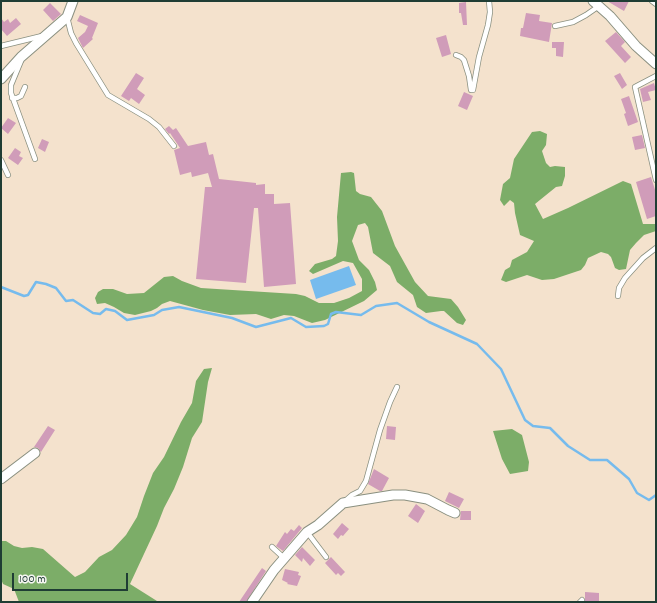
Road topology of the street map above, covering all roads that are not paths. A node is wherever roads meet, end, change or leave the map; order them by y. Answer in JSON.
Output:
{"nodes":[{"id":1,"x":73,"y":1,"type":"edge"},
{"id":2,"x":489,"y":1,"type":"edge"},
{"id":3,"x":652,"y":1,"type":"edge"},
{"id":4,"x":596,"y":4,"type":"edge"},
{"id":5,"x":656,"y":4,"type":"edge"},
{"id":6,"x":66,"y":17,"type":"junction"},
{"id":7,"x":555,"y":26,"type":"dead end"},
{"id":8,"x":45,"y":35,"type":"junction"},
{"id":9,"x":1,"y":46,"type":"edge"},
{"id":10,"x":456,"y":55,"type":"dead end"},
{"id":11,"x":21,"y":57,"type":"junction"},
{"id":12,"x":656,"y":64,"type":"edge"},
{"id":13,"x":656,"y":76,"type":"edge"},
{"id":14,"x":1,"y":78,"type":"edge"},
{"id":15,"x":25,"y":87,"type":"dead end"},
{"id":16,"x":12,"y":98,"type":"junction"},
{"id":17,"x":174,"y":146,"type":"dead end"},
{"id":18,"x":35,"y":159,"type":"dead end"},
{"id":19,"x":1,"y":160,"type":"edge"},
{"id":20,"x":8,"y":175,"type":"dead end"},
{"id":21,"x":656,"y":180,"type":"edge"},
{"id":22,"x":656,"y":248,"type":"edge"},
{"id":23,"x":618,"y":296,"type":"dead end"},
{"id":24,"x":397,"y":387,"type":"dead end"},
{"id":25,"x":35,"y":453,"type":"dead end"},
{"id":26,"x":1,"y":479,"type":"edge"},
{"id":27,"x":343,"y":503,"type":"junction"},
{"id":28,"x":455,"y":513,"type":"dead end"},
{"id":29,"x":307,"y":532,"type":"junction"},
{"id":30,"x":272,"y":547,"type":"dead end"},
{"id":31,"x":326,"y":557,"type":"dead end"},
{"id":32,"x":284,"y":558,"type":"junction"},
{"id":33,"x":252,"y":602,"type":"edge"}],
"edges":[{"from":1,"to":6,"type":"street"},
{"from":2,"to":10,"type":"lane"},
{"from":3,"to":5,"type":"lane"},
{"from":4,"to":7,"type":"lane"},
{"from":4,"to":12,"type":"street"},
{"from":6,"to":8,"type":"street"},
{"from":6,"to":17,"type":"lane"},
{"from":8,"to":9,"type":"lane"},
{"from":8,"to":11,"type":"street"},
{"from":11,"to":14,"type":"street"},
{"from":11,"to":16,"type":"lane"},
{"from":13,"to":21,"type":"lane"},
{"from":15,"to":16,"type":"lane"},
{"from":16,"to":18,"type":"lane"},
{"from":19,"to":20,"type":"lane"},
{"from":22,"to":23,"type":"lane"},
{"from":24,"to":27,"type":"lane"},
{"from":25,"to":26,"type":"street"},
{"from":27,"to":28,"type":"street"},
{"from":27,"to":29,"type":"street"},
{"from":29,"to":31,"type":"lane"},
{"from":29,"to":32,"type":"street"},
{"from":30,"to":32,"type":"lane"},
{"from":32,"to":33,"type":"street"}]}
